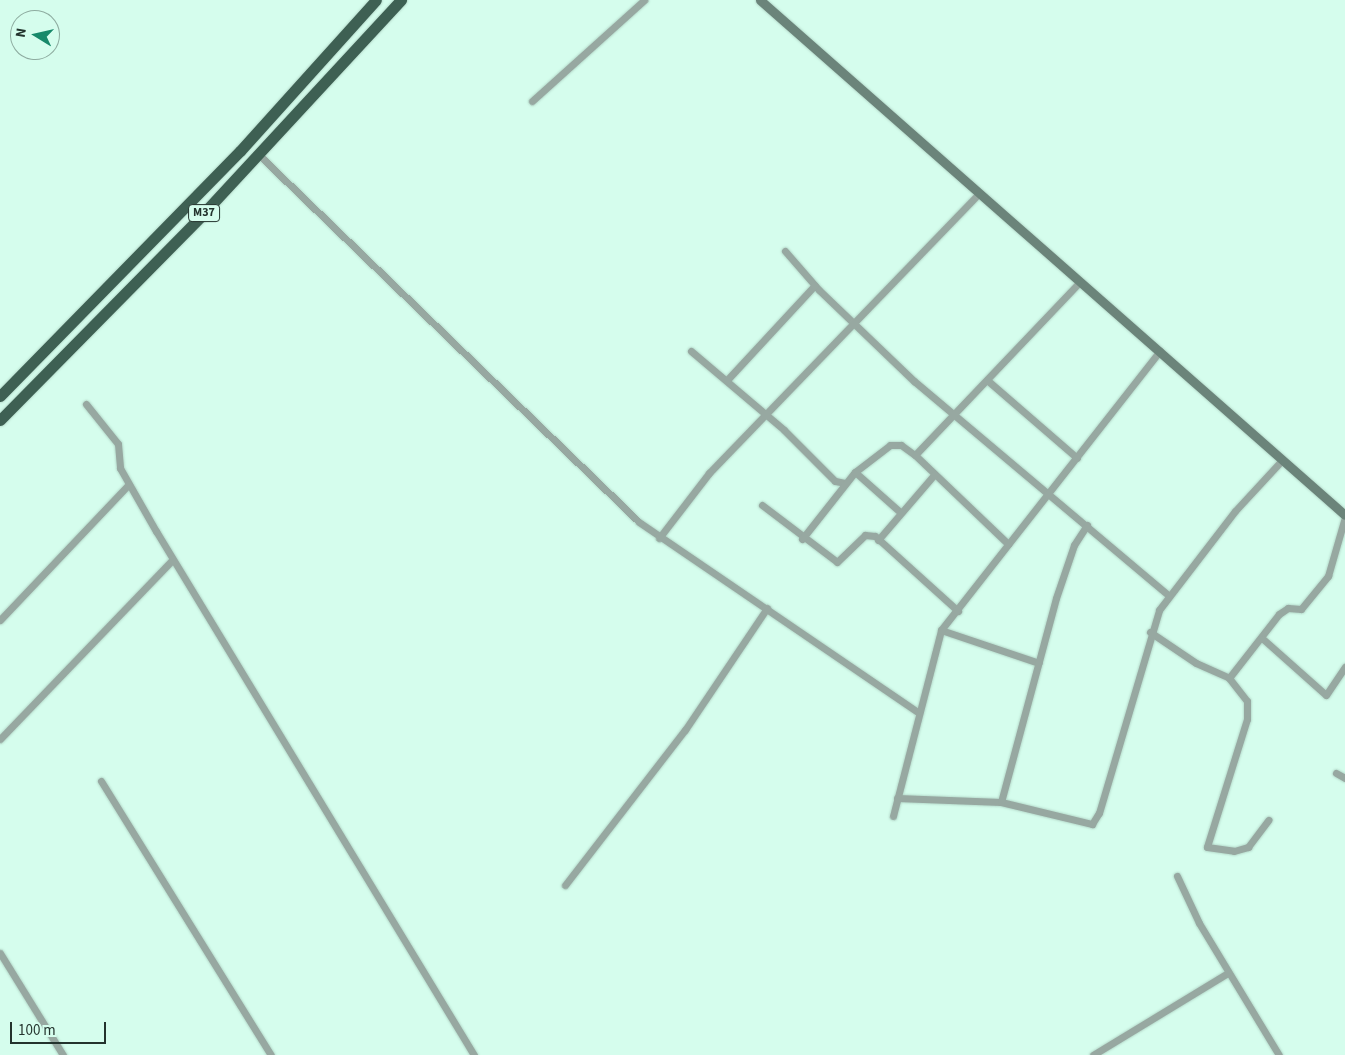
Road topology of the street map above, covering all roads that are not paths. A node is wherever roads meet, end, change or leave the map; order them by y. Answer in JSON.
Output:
{"nodes":[{"id":1,"x":376,"y":0,"type":"edge"},
{"id":2,"x":401,"y":0,"type":"edge"},
{"id":3,"x":644,"y":0,"type":"edge"},
{"id":4,"x":760,"y":0,"type":"edge"},
{"id":5,"x":532,"y":101,"type":"dead end"},
{"id":6,"x":259,"y":155,"type":"junction"},
{"id":7,"x":979,"y":193,"type":"junction"},
{"id":8,"x":786,"y":250,"type":"dead end"},
{"id":9,"x":1080,"y":282,"type":"junction"},
{"id":10,"x":815,"y":285,"type":"junction"},
{"id":11,"x":852,"y":322,"type":"junction"},
{"id":12,"x":690,"y":351,"type":"dead end"},
{"id":13,"x":1160,"y":351,"type":"junction"},
{"id":14,"x":21,"y":374,"type":"junction"},
{"id":15,"x":727,"y":380,"type":"junction"},
{"id":16,"x":987,"y":380,"type":"junction"},
{"id":17,"x":34,"y":386,"type":"junction"},
{"id":18,"x":0,"y":396,"type":"edge"},
{"id":19,"x":86,"y":404,"type":"dead end"},
{"id":20,"x":767,"y":415,"type":"junction"},
{"id":21,"x":954,"y":415,"type":"junction"},
{"id":22,"x":0,"y":420,"type":"edge"},
{"id":23,"x":915,"y":455,"type":"junction"},
{"id":24,"x":1077,"y":458,"type":"junction"},
{"id":25,"x":1282,"y":460,"type":"junction"},
{"id":26,"x":855,"y":472,"type":"junction"},
{"id":27,"x":934,"y":475,"type":"junction"},
{"id":28,"x":845,"y":483,"type":"junction"},
{"id":29,"x":129,"y":484,"type":"junction"},
{"id":30,"x":1048,"y":493,"type":"junction"},
{"id":31,"x":762,"y":506,"type":"dead end"},
{"id":32,"x":900,"y":512,"type":"junction"},
{"id":33,"x":1345,"y":516,"type":"edge"},
{"id":34,"x":1087,"y":525,"type":"junction"},
{"id":35,"x":659,"y":538,"type":"junction"},
{"id":36,"x":802,"y":539,"type":"junction"},
{"id":37,"x":878,"y":540,"type":"junction"},
{"id":38,"x":1008,"y":544,"type":"junction"},
{"id":39,"x":172,"y":560,"type":"junction"},
{"id":40,"x":1168,"y":595,"type":"junction"},
{"id":41,"x":767,"y":608,"type":"junction"},
{"id":42,"x":958,"y":611,"type":"junction"},
{"id":43,"x":0,"y":620,"type":"edge"},
{"id":44,"x":941,"y":630,"type":"junction"},
{"id":45,"x":1150,"y":632,"type":"junction"},
{"id":46,"x":1263,"y":639,"type":"junction"},
{"id":47,"x":1038,"y":663,"type":"junction"},
{"id":48,"x":1345,"y":667,"type":"edge"},
{"id":49,"x":1229,"y":678,"type":"junction"},
{"id":50,"x":918,"y":712,"type":"junction"},
{"id":51,"x":0,"y":739,"type":"edge"},
{"id":52,"x":1336,"y":773,"type":"dead end"},
{"id":53,"x":1345,"y":778,"type":"edge"},
{"id":54,"x":101,"y":781,"type":"dead end"},
{"id":55,"x":897,"y":798,"type":"junction"},
{"id":56,"x":1001,"y":802,"type":"junction"},
{"id":57,"x":893,"y":816,"type":"dead end"},
{"id":58,"x":1268,"y":820,"type":"dead end"},
{"id":59,"x":1177,"y":876,"type":"dead end"},
{"id":60,"x":565,"y":884,"type":"dead end"},
{"id":61,"x":0,"y":953,"type":"edge"},
{"id":62,"x":1228,"y":973,"type":"junction"},
{"id":63,"x":63,"y":1055,"type":"edge"},
{"id":64,"x":271,"y":1055,"type":"edge"},
{"id":65,"x":474,"y":1055,"type":"edge"},
{"id":66,"x":1093,"y":1055,"type":"edge"},
{"id":67,"x":1278,"y":1055,"type":"edge"}],
"edges":[{"from":1,"to":14,"type":"highway","name":"M37","number":"M37"},
{"from":2,"to":6,"type":"highway","name":"M37","number":"M37"},
{"from":3,"to":5,"type":"street"},
{"from":4,"to":7,"type":"main road"},
{"from":6,"to":17,"type":"highway","name":"M37","number":"M37"},
{"from":6,"to":35,"type":"street"},
{"from":7,"to":9,"type":"main road"},
{"from":7,"to":11,"type":"street"},
{"from":8,"to":10,"type":"street"},
{"from":9,"to":13,"type":"main road"},
{"from":9,"to":16,"type":"street"},
{"from":10,"to":11,"type":"street"},
{"from":10,"to":15,"type":"street"},
{"from":11,"to":20,"type":"street"},
{"from":11,"to":21,"type":"street"},
{"from":12,"to":15,"type":"street"},
{"from":13,"to":24,"type":"street"},
{"from":13,"to":25,"type":"main road"},
{"from":14,"to":17,"type":"highway"},
{"from":14,"to":18,"type":"highway","name":"M37","number":"M37"},
{"from":15,"to":20,"type":"street"},
{"from":16,"to":21,"type":"street"},
{"from":16,"to":24,"type":"street"},
{"from":17,"to":22,"type":"highway","name":"M37","number":"M37"},
{"from":19,"to":29,"type":"street"},
{"from":20,"to":28,"type":"street"},
{"from":20,"to":35,"type":"street"},
{"from":21,"to":23,"type":"street"},
{"from":21,"to":30,"type":"street"},
{"from":23,"to":26,"type":"street"},
{"from":23,"to":27,"type":"street"},
{"from":24,"to":30,"type":"street"},
{"from":25,"to":33,"type":"main road"},
{"from":25,"to":40,"type":"street"},
{"from":26,"to":28,"type":"street"},
{"from":26,"to":32,"type":"street"},
{"from":27,"to":32,"type":"street"},
{"from":27,"to":38,"type":"street"},
{"from":28,"to":36,"type":"street"},
{"from":29,"to":39,"type":"street"},
{"from":29,"to":43,"type":"street"},
{"from":30,"to":34,"type":"street"},
{"from":30,"to":38,"type":"street"},
{"from":31,"to":36,"type":"street"},
{"from":32,"to":37,"type":"street"},
{"from":33,"to":46,"type":"street"},
{"from":34,"to":40,"type":"street"},
{"from":34,"to":47,"type":"street"},
{"from":35,"to":41,"type":"street"},
{"from":36,"to":37,"type":"street"},
{"from":37,"to":42,"type":"street"},
{"from":38,"to":42,"type":"street"},
{"from":39,"to":51,"type":"street"},
{"from":39,"to":65,"type":"street"},
{"from":40,"to":45,"type":"street"},
{"from":41,"to":50,"type":"street"},
{"from":41,"to":60,"type":"street"},
{"from":42,"to":44,"type":"street"},
{"from":44,"to":47,"type":"street"},
{"from":44,"to":50,"type":"street"},
{"from":45,"to":49,"type":"street"},
{"from":45,"to":56,"type":"street"},
{"from":46,"to":48,"type":"street"},
{"from":46,"to":49,"type":"street"},
{"from":47,"to":56,"type":"street"},
{"from":49,"to":58,"type":"street"},
{"from":50,"to":55,"type":"street"},
{"from":52,"to":53,"type":"street"},
{"from":54,"to":64,"type":"street"},
{"from":55,"to":56,"type":"street"},
{"from":55,"to":57,"type":"street"},
{"from":59,"to":62,"type":"street"},
{"from":61,"to":63,"type":"street"},
{"from":62,"to":66,"type":"street"},
{"from":62,"to":67,"type":"street"}]}
